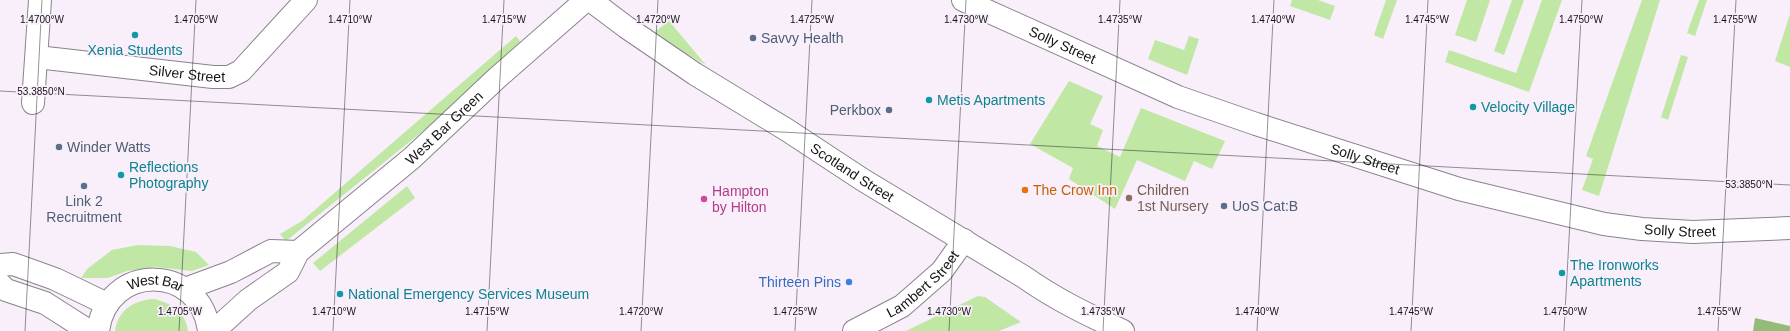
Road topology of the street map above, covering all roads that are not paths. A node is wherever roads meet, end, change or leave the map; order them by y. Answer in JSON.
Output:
{"nodes":[{"id":1,"x":40,"y":0,"type":"edge"},
{"id":2,"x":306,"y":0,"type":"edge"},
{"id":3,"x":586,"y":0,"type":"edge"},
{"id":4,"x":590,"y":0,"type":"edge"},
{"id":5,"x":963,"y":0,"type":"edge"},
{"id":6,"x":37,"y":57,"type":"junction"},
{"id":7,"x":33,"y":103,"type":"dead end"},
{"id":8,"x":1790,"y":228,"type":"edge"},
{"id":9,"x":964,"y":240,"type":"junction"},
{"id":10,"x":298,"y":252,"type":"junction"},
{"id":11,"x":0,"y":265,"type":"edge"},
{"id":12,"x":0,"y":284,"type":"edge"},
{"id":13,"x":185,"y":289,"type":"junction"},
{"id":14,"x":107,"y":304,"type":"junction"},
{"id":15,"x":89,"y":331,"type":"edge"},
{"id":16,"x":98,"y":331,"type":"edge"},
{"id":17,"x":209,"y":331,"type":"edge"},
{"id":18,"x":214,"y":331,"type":"edge"},
{"id":19,"x":854,"y":331,"type":"edge"},
{"id":20,"x":1123,"y":331,"type":"edge"}],
"edges":[{"from":1,"to":6,"type":"street"},
{"from":2,"to":6,"type":"street","name":"Silver Street"},
{"from":3,"to":10,"type":"street","name":"West Bar Green"},
{"from":4,"to":9,"type":"street","name":"Scotland Street"},
{"from":5,"to":8,"type":"street","name":"Solly Street"},
{"from":6,"to":7,"type":"street"},
{"from":9,"to":19,"type":"street","name":"Lambert Street"},
{"from":9,"to":20,"type":"street","name":"Scotland Street"},
{"from":10,"to":13,"type":"street"},
{"from":10,"to":18,"type":"street","name":"West Bar Green"},
{"from":11,"to":14,"type":"street","name":"West Bar"},
{"from":12,"to":15,"type":"street"},
{"from":13,"to":14,"type":"street","name":"West Bar"},
{"from":13,"to":17,"type":"street","name":"West Bar"},
{"from":14,"to":16,"type":"street","name":"West Bar"}]}
